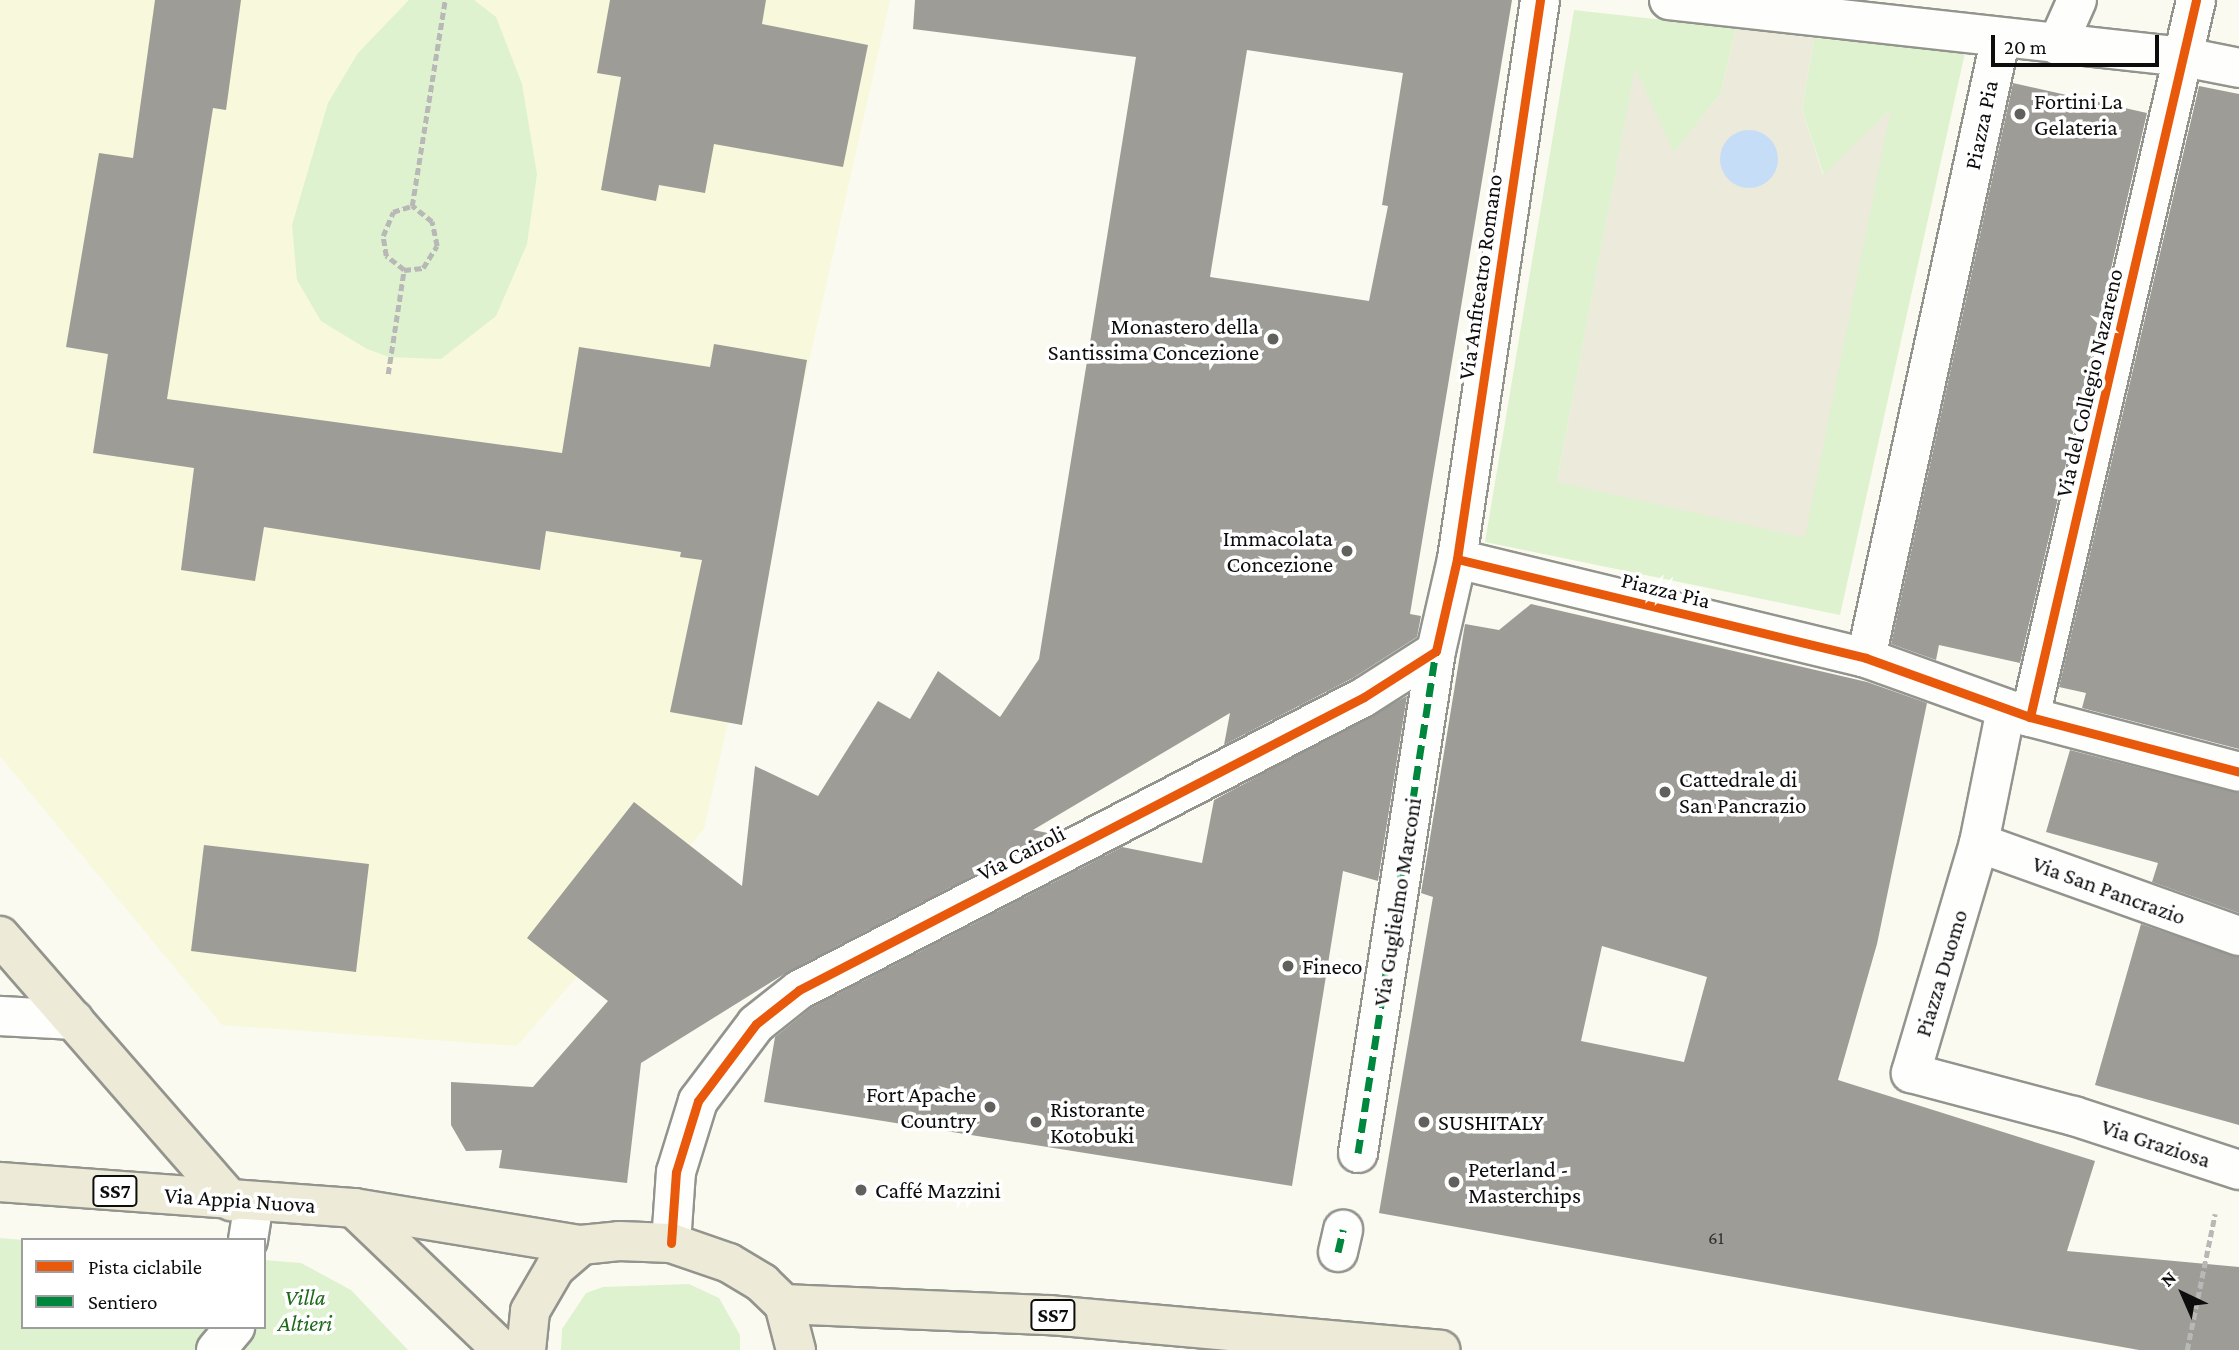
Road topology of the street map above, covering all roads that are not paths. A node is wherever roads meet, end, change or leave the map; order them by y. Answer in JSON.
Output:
{"nodes":[{"id":1,"x":1540,"y":0,"type":"edge"},
{"id":2,"x":1669,"y":0,"type":"edge"},
{"id":3,"x":2077,"y":0,"type":"edge"},
{"id":4,"x":2196,"y":0,"type":"edge"},
{"id":5,"x":2000,"y":41,"type":"junction"},
{"id":6,"x":2057,"y":45,"type":"junction"},
{"id":7,"x":2185,"y":57,"type":"junction"},
{"id":8,"x":2239,"y":68,"type":"edge"},
{"id":9,"x":1457,"y":559,"type":"junction"},
{"id":10,"x":1436,"y":651,"type":"junction"},
{"id":11,"x":1866,"y":658,"type":"junction"},
{"id":12,"x":2018,"y":713,"type":"junction"},
{"id":13,"x":2239,"y":772,"type":"edge"},
{"id":14,"x":1979,"y":843,"type":"junction"},
{"id":15,"x":0,"y":936,"type":"edge"},
{"id":16,"x":2239,"y":936,"type":"edge"},
{"id":17,"x":0,"y":1016,"type":"edge"},
{"id":18,"x":74,"y":1020,"type":"junction"},
{"id":19,"x":2074,"y":1116,"type":"joint"},
{"id":20,"x":1358,"y":1153,"type":"dead end"},
{"id":21,"x":2239,"y":1170,"type":"edge"},
{"id":22,"x":0,"y":1182,"type":"edge"},
{"id":23,"x":242,"y":1201,"type":"junction"},
{"id":24,"x":354,"y":1208,"type":"junction"},
{"id":25,"x":248,"y":1238,"type":"edge"},
{"id":26,"x":671,"y":1243,"type":"junction"},
{"id":27,"x":581,"y":1245,"type":"junction"},
{"id":28,"x":783,"y":1304,"type":"junction"},
{"id":29,"x":233,"y":1329,"type":"edge"},
{"id":30,"x":216,"y":1350,"type":"edge"},
{"id":31,"x":502,"y":1350,"type":"edge"},
{"id":32,"x":526,"y":1350,"type":"edge"},
{"id":33,"x":796,"y":1350,"type":"edge"},
{"id":34,"x":1440,"y":1350,"type":"edge"}],
"edges":[{"from":1,"to":9,"type":"street","name":"Via Anfiteatro Romano"},
{"from":2,"to":5,"type":"street"},
{"from":3,"to":6,"type":"street"},
{"from":4,"to":7,"type":"street","name":"Via del Collegio Nazareno"},
{"from":5,"to":6,"type":"street"},
{"from":5,"to":11,"type":"street","name":"Piazza Pia"},
{"from":6,"to":7,"type":"street"},
{"from":7,"to":8,"type":"street"},
{"from":7,"to":12,"type":"street","name":"Via del Collegio Nazareno"},
{"from":9,"to":10,"type":"street"},
{"from":9,"to":11,"type":"street","name":"Piazza Pia"},
{"from":10,"to":20,"type":"street","name":"Via Guglielmo Marconi"},
{"from":10,"to":26,"type":"street","name":"Via Cairoli"},
{"from":11,"to":12,"type":"street"},
{"from":12,"to":13,"type":"street"},
{"from":12,"to":14,"type":"street","name":"Piazza Duomo"},
{"from":14,"to":16,"type":"street","name":"Via San Pancrazio"},
{"from":14,"to":19,"type":"street","name":"Piazza Duomo"},
{"from":15,"to":18,"type":"main road"},
{"from":17,"to":18,"type":"street"},
{"from":18,"to":23,"type":"main road"},
{"from":19,"to":21,"type":"street","name":"Via Graziosa"},
{"from":22,"to":23,"type":"main road","name":"Via Appia Nuova","number":"SS7"},
{"from":23,"to":24,"type":"main road","name":"Via Appia Nuova","number":"SS7"},
{"from":23,"to":25,"type":"street"},
{"from":24,"to":27,"type":"main road","name":"Via Appia Nuova","number":"SS7"},
{"from":24,"to":31,"type":"main road"},
{"from":26,"to":27,"type":"main road","name":"Via Appia Nuova"},
{"from":26,"to":28,"type":"main road"},
{"from":27,"to":32,"type":"main road"},
{"from":28,"to":33,"type":"main road"},
{"from":28,"to":34,"type":"main road","number":"SS7"},
{"from":29,"to":30,"type":"street"}]}
